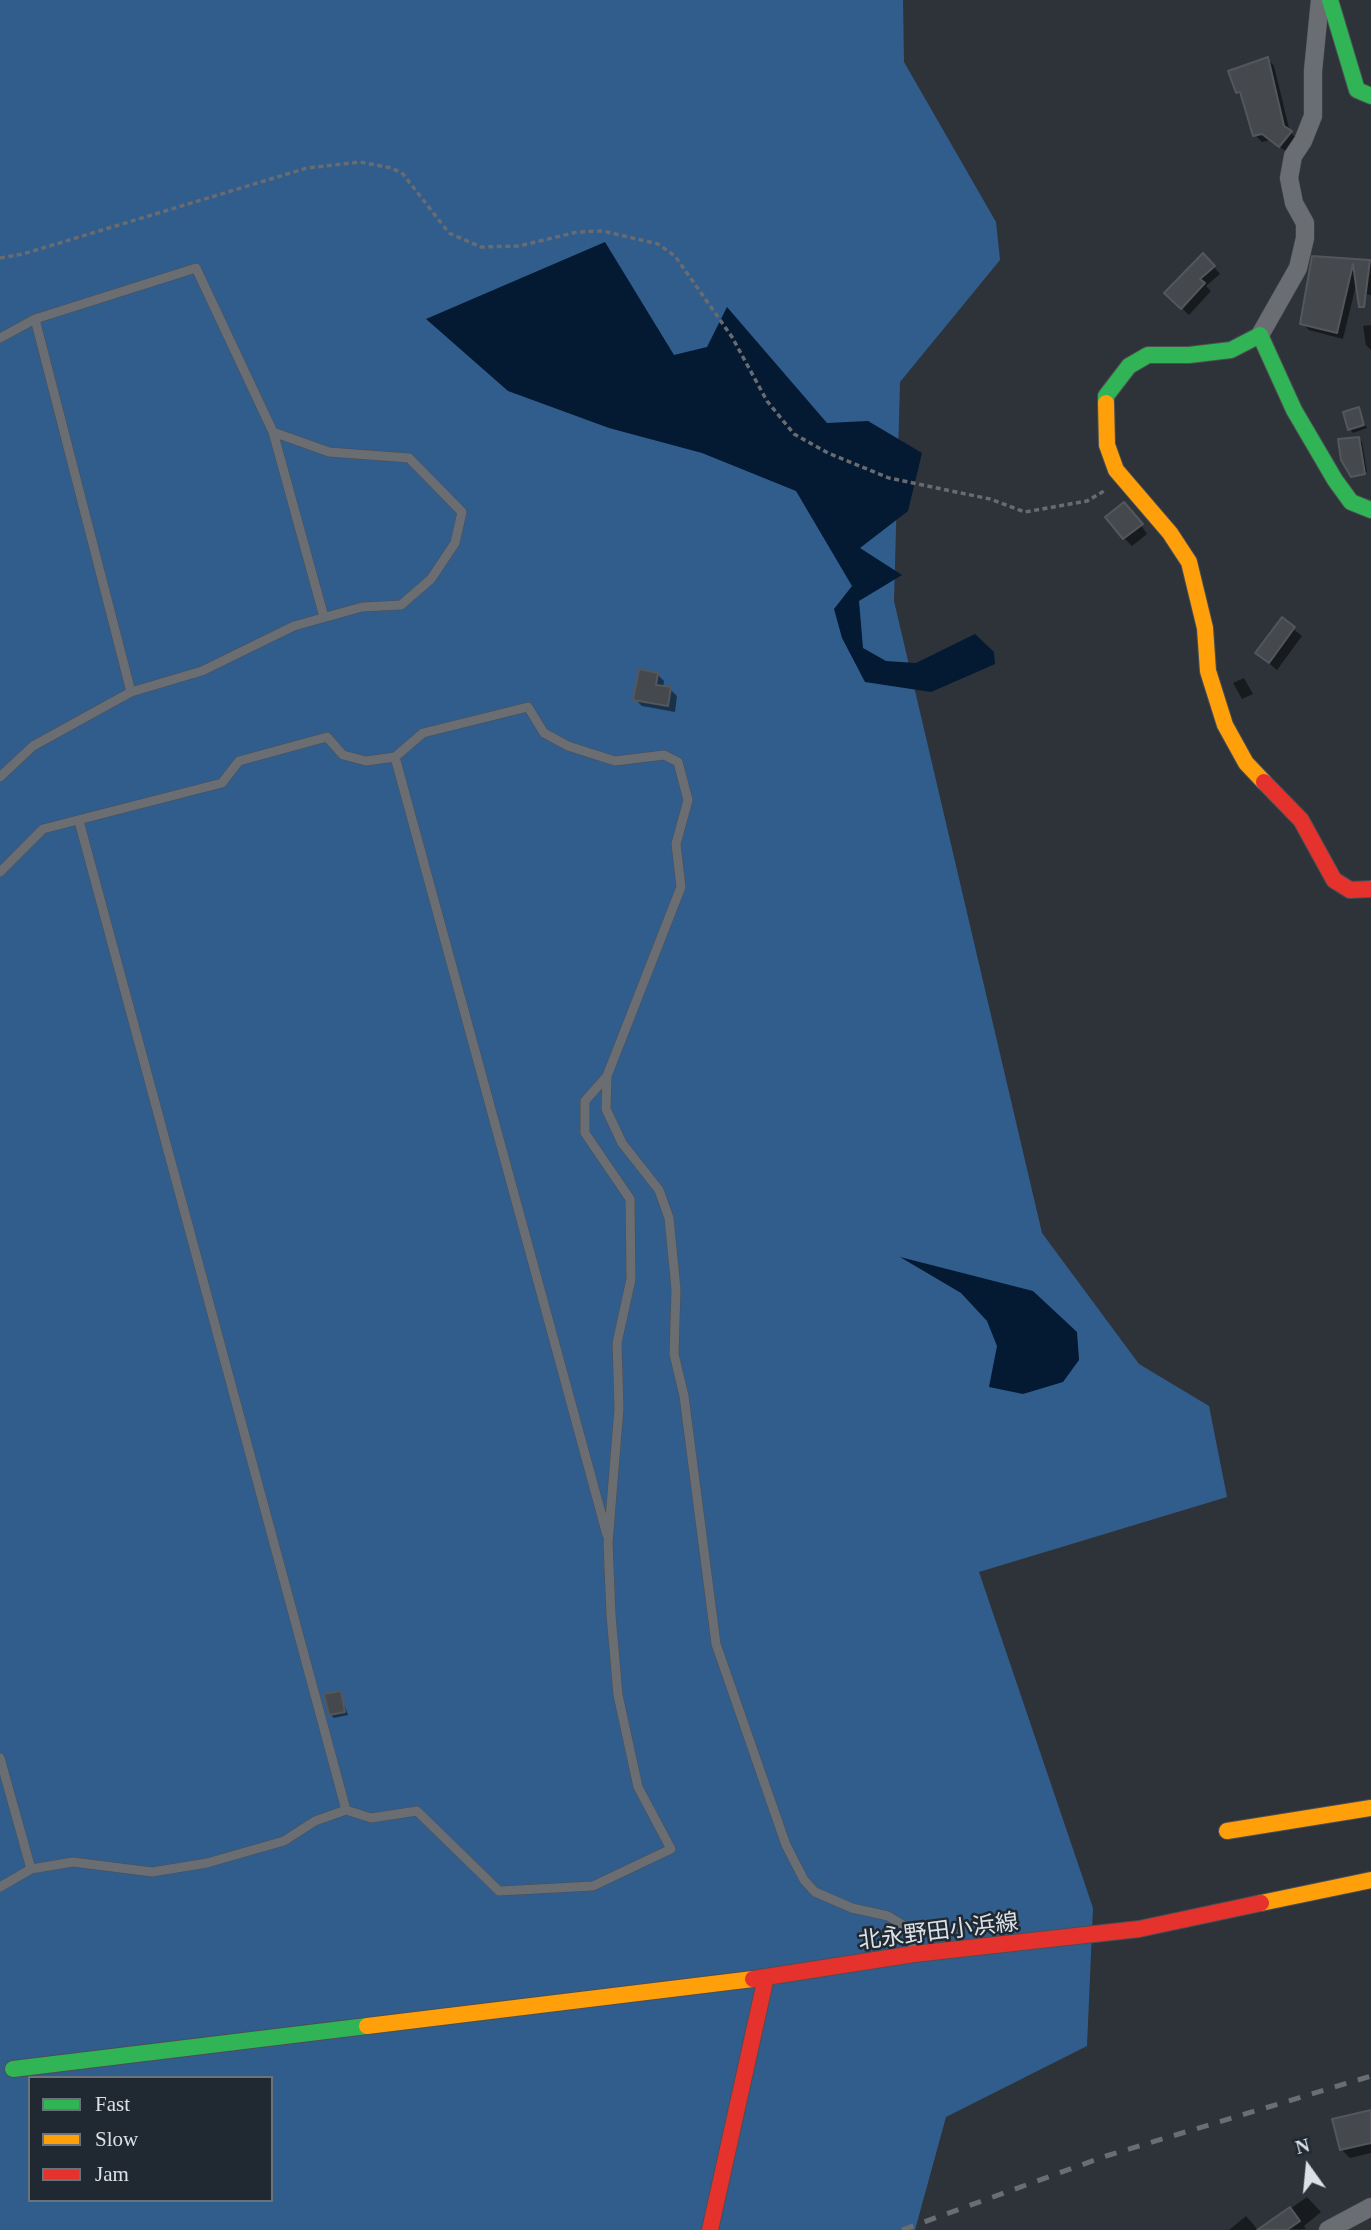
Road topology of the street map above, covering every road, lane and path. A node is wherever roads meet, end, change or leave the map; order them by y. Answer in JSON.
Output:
{"nodes":[{"id":1,"x":1320,"y":0,"type":"edge"},
{"id":2,"x":1330,"y":0,"type":"edge"},
{"id":3,"x":1371,"y":96,"type":"edge"},
{"id":4,"x":0,"y":258,"type":"edge"},
{"id":5,"x":35,"y":319,"type":"junction"},
{"id":6,"x":1260,"y":335,"type":"junction"},
{"id":7,"x":0,"y":338,"type":"edge"},
{"id":8,"x":273,"y":432,"type":"junction"},
{"id":9,"x":1116,"y":470,"type":"junction"},
{"id":10,"x":1371,"y":510,"type":"edge"},
{"id":11,"x":324,"y":617,"type":"junction"},
{"id":12,"x":131,"y":692,"type":"junction"},
{"id":13,"x":395,"y":757,"type":"junction"},
{"id":14,"x":0,"y":777,"type":"edge"},
{"id":15,"x":79,"y":821,"type":"junction"},
{"id":16,"x":0,"y":873,"type":"edge"},
{"id":17,"x":1371,"y":889,"type":"edge"},
{"id":18,"x":607,"y":1076,"type":"junction"},
{"id":19,"x":608,"y":1543,"type":"junction"},
{"id":20,"x":0,"y":1758,"type":"edge"},
{"id":21,"x":1371,"y":1808,"type":"edge"},
{"id":22,"x":346,"y":1810,"type":"junction"},
{"id":23,"x":1227,"y":1830,"type":"dead end"},
{"id":24,"x":30,"y":1869,"type":"junction"},
{"id":25,"x":1371,"y":1880,"type":"edge"},
{"id":26,"x":0,"y":1887,"type":"edge"},
{"id":27,"x":914,"y":1954,"type":"junction"},
{"id":28,"x":766,"y":1977,"type":"junction"},
{"id":29,"x":13,"y":2069,"type":"dead end"},
{"id":30,"x":1371,"y":2207,"type":"edge"},
{"id":31,"x":710,"y":2230,"type":"edge"},
{"id":32,"x":1328,"y":2230,"type":"edge"}],
"edges":[{"from":1,"to":6,"type":"street"},
{"from":2,"to":3,"type":"street"},
{"from":4,"to":9,"type":"path"},
{"from":5,"to":7,"type":"lane"},
{"from":5,"to":8,"type":"lane"},
{"from":5,"to":12,"type":"lane"},
{"from":6,"to":9,"type":"street"},
{"from":6,"to":10,"type":"street"},
{"from":8,"to":11,"type":"lane"},
{"from":8,"to":11,"type":"lane"},
{"from":9,"to":17,"type":"street"},
{"from":11,"to":12,"type":"lane"},
{"from":12,"to":14,"type":"lane"},
{"from":13,"to":15,"type":"lane"},
{"from":13,"to":18,"type":"lane"},
{"from":13,"to":19,"type":"lane"},
{"from":15,"to":16,"type":"lane"},
{"from":15,"to":22,"type":"lane"},
{"from":18,"to":19,"type":"lane"},
{"from":18,"to":27,"type":"lane"},
{"from":19,"to":22,"type":"lane"},
{"from":20,"to":24,"type":"lane"},
{"from":21,"to":23,"type":"street"},
{"from":22,"to":24,"type":"lane"},
{"from":24,"to":26,"type":"lane"},
{"from":25,"to":27,"type":"street","name":"北永野田小浜線"},
{"from":27,"to":28,"type":"street","name":"北永野田小浜線"},
{"from":28,"to":29,"type":"street","name":"北永野田小浜線"},
{"from":28,"to":31,"type":"street"},
{"from":30,"to":32,"type":"street"}]}
